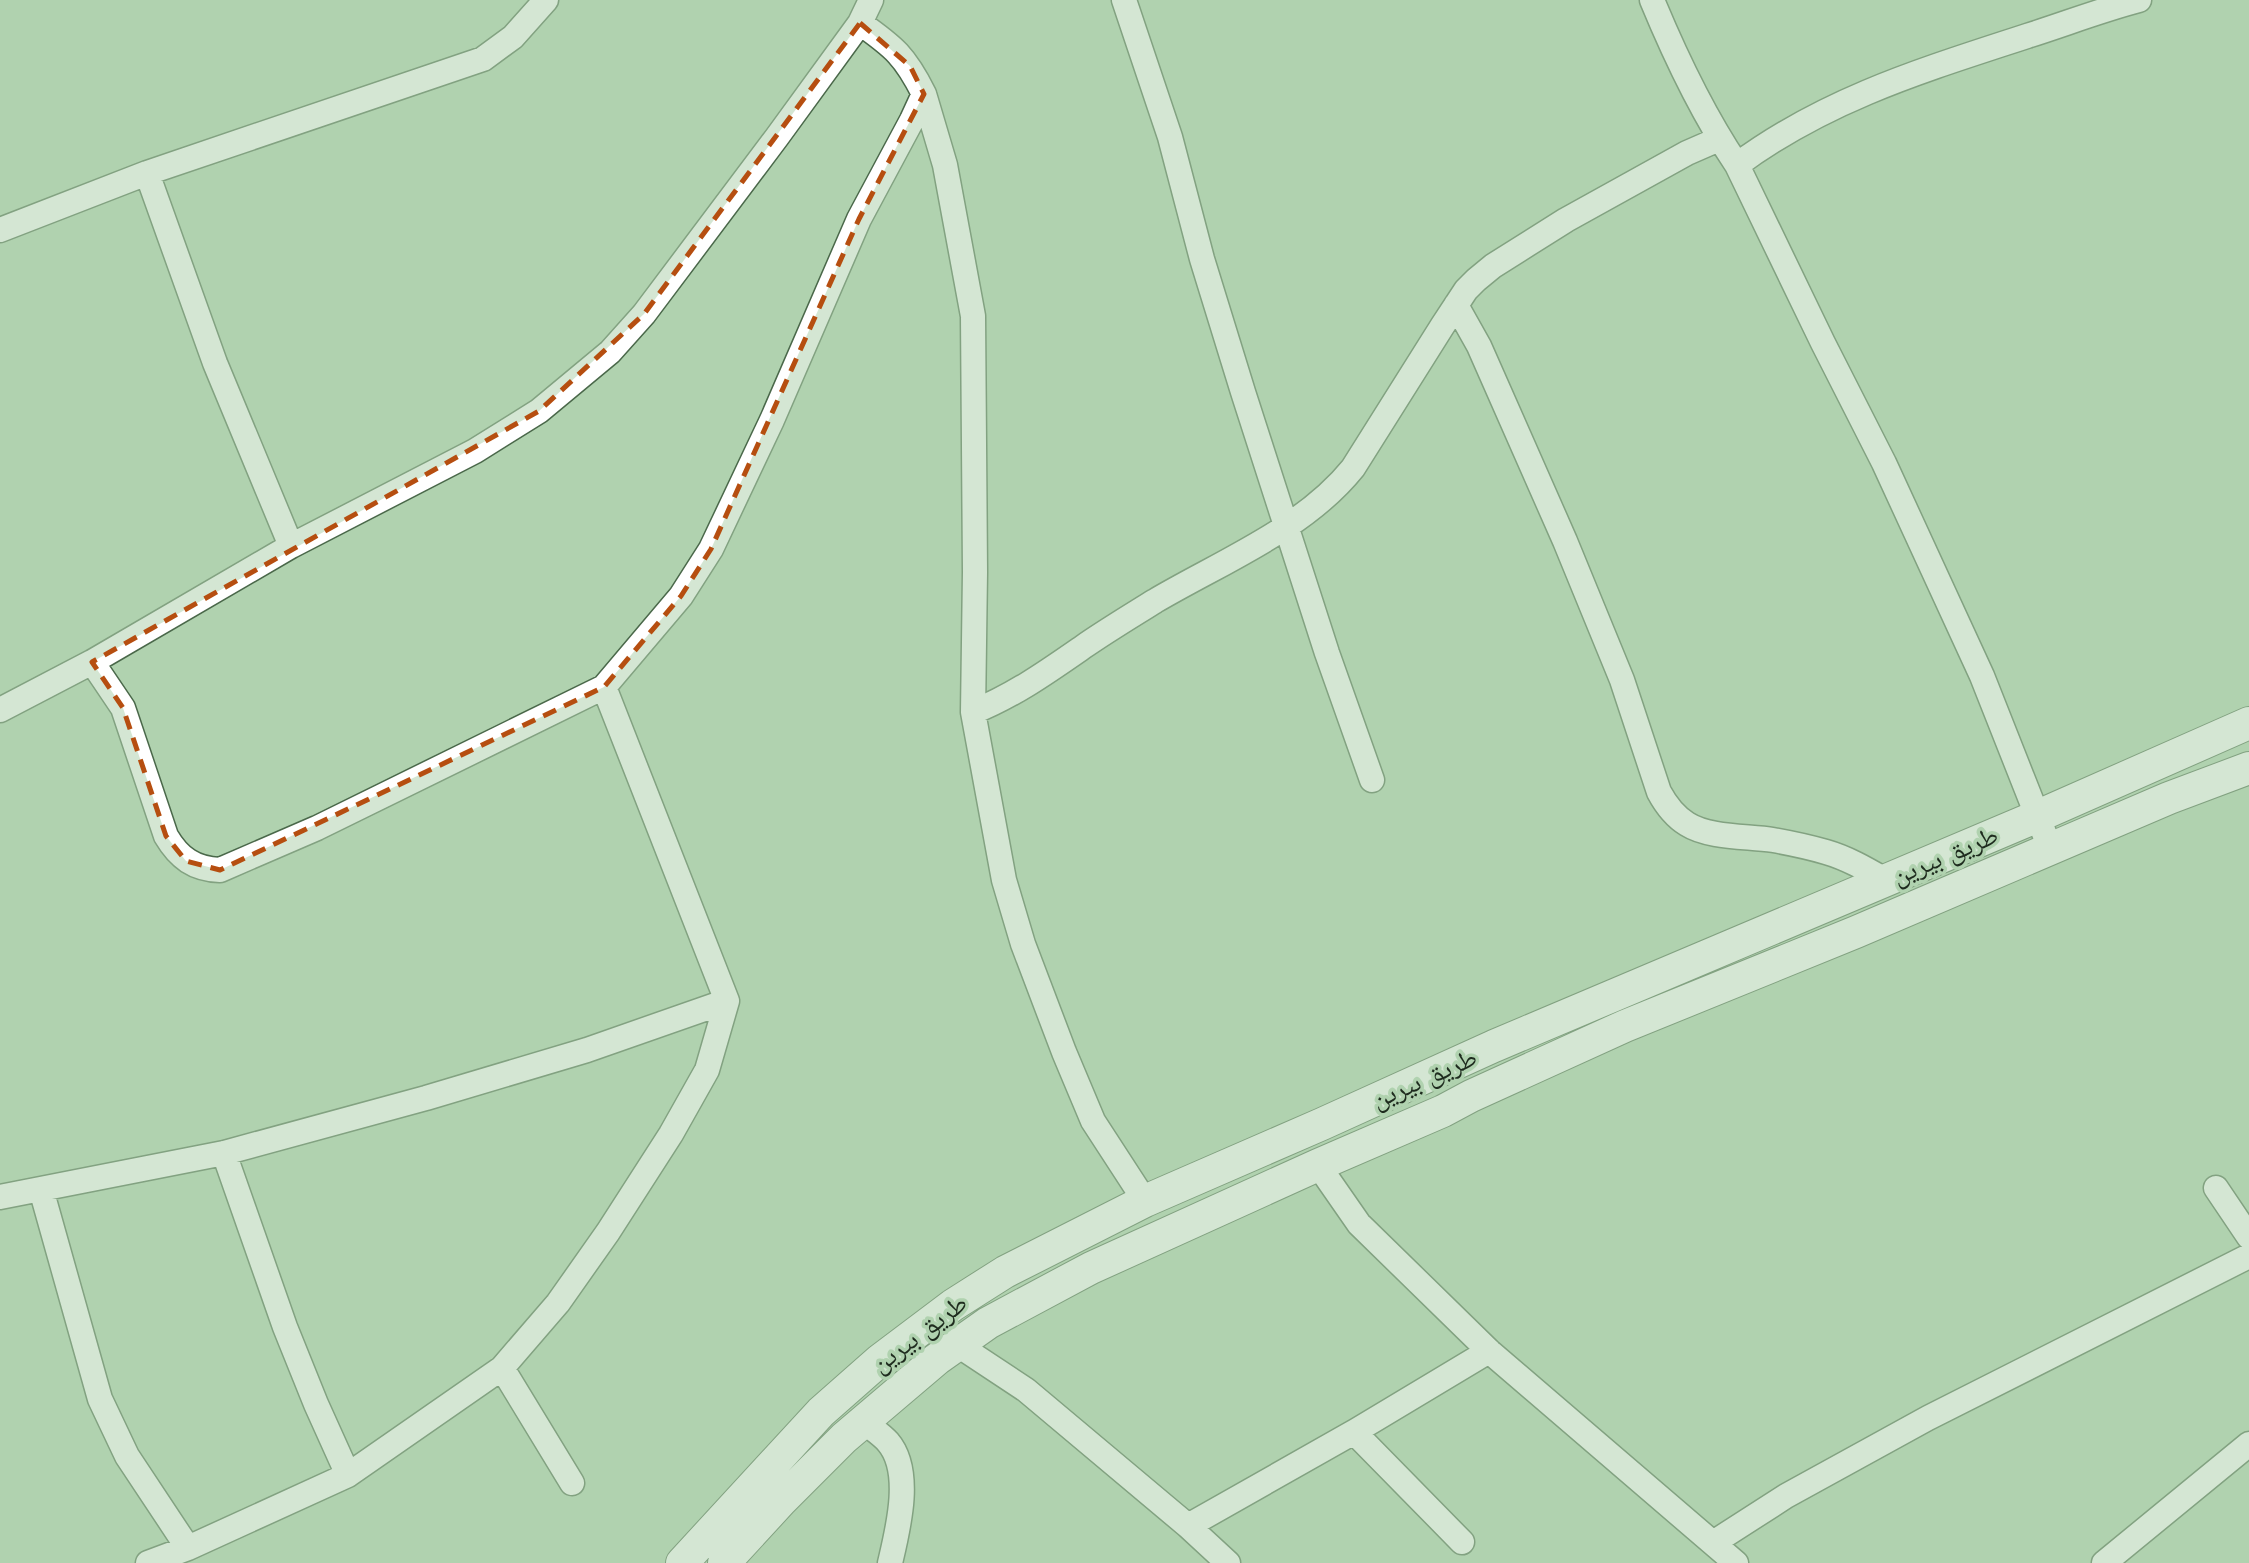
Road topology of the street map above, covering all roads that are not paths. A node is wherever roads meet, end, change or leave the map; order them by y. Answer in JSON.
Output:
{"nodes":[{"id":1,"x":545,"y":0,"type":"edge"},
{"id":2,"x":871,"y":0,"type":"edge"},
{"id":3,"x":1124,"y":0,"type":"edge"},
{"id":4,"x":1652,"y":0,"type":"edge"},
{"id":5,"x":2139,"y":0,"type":"edge"},
{"id":6,"x":860,"y":23,"type":"junction"},
{"id":7,"x":924,"y":94,"type":"junction"},
{"id":8,"x":1719,"y":139,"type":"junction"},
{"id":9,"x":1737,"y":166,"type":"junction"},
{"id":10,"x":147,"y":173,"type":"junction"},
{"id":11,"x":0,"y":230,"type":"edge"},
{"id":12,"x":1455,"y":305,"type":"junction"},
{"id":13,"x":1286,"y":525,"type":"junction"},
{"id":14,"x":291,"y":545,"type":"junction"},
{"id":15,"x":92,"y":662,"type":"junction"},
{"id":16,"x":604,"y":687,"type":"junction"},
{"id":17,"x":0,"y":710,"type":"edge"},
{"id":18,"x":973,"y":712,"type":"junction"},
{"id":19,"x":2249,"y":723,"type":"edge"},
{"id":20,"x":2249,"y":768,"type":"edge"},
{"id":21,"x":1372,"y":780,"type":"dead end"},
{"id":22,"x":2038,"y":816,"type":"junction"},
{"id":23,"x":2050,"y":848,"type":"junction"},
{"id":24,"x":1885,"y":880,"type":"junction"},
{"id":25,"x":727,"y":1001,"type":"junction"},
{"id":26,"x":1494,"y":1046,"type":"junction"},
{"id":27,"x":1508,"y":1079,"type":"junction"},
{"id":28,"x":225,"y":1153,"type":"junction"},
{"id":29,"x":1318,"y":1165,"type":"junction"},
{"id":30,"x":2216,"y":1188,"type":"dead end"},
{"id":31,"x":41,"y":1189,"type":"junction"},
{"id":32,"x":0,"y":1197,"type":"edge"},
{"id":33,"x":1145,"y":1201,"type":"junction"},
{"id":34,"x":2249,"y":1237,"type":"edge"},
{"id":35,"x":2249,"y":1256,"type":"edge"},
{"id":36,"x":958,"y":1345,"type":"junction"},
{"id":37,"x":1489,"y":1351,"type":"junction"},
{"id":38,"x":502,"y":1368,"type":"junction"},
{"id":39,"x":863,"y":1421,"type":"junction"},
{"id":40,"x":1354,"y":1432,"type":"junction"},
{"id":41,"x":2249,"y":1444,"type":"edge"},
{"id":42,"x":348,"y":1475,"type":"junction"},
{"id":43,"x":572,"y":1483,"type":"dead end"},
{"id":44,"x":1188,"y":1526,"type":"junction"},
{"id":45,"x":1462,"y":1542,"type":"dead end"},
{"id":46,"x":1713,"y":1544,"type":"junction"},
{"id":47,"x":188,"y":1549,"type":"junction"},
{"id":48,"x":148,"y":1563,"type":"edge"},
{"id":49,"x":682,"y":1563,"type":"edge"},
{"id":50,"x":724,"y":1563,"type":"edge"},
{"id":51,"x":890,"y":1563,"type":"edge"},
{"id":52,"x":1228,"y":1563,"type":"edge"},
{"id":53,"x":1736,"y":1563,"type":"edge"},
{"id":54,"x":2104,"y":1563,"type":"edge"}],
"edges":[{"from":1,"to":10,"type":"street"},
{"from":2,"to":6,"type":"street"},
{"from":3,"to":13,"type":"street"},
{"from":4,"to":8,"type":"street"},
{"from":5,"to":9,"type":"street"},
{"from":6,"to":7,"type":"street"},
{"from":6,"to":14,"type":"street"},
{"from":7,"to":16,"type":"street"},
{"from":7,"to":18,"type":"street"},
{"from":8,"to":9,"type":"street"},
{"from":8,"to":12,"type":"street"},
{"from":9,"to":22,"type":"street"},
{"from":10,"to":11,"type":"street"},
{"from":10,"to":14,"type":"street"},
{"from":12,"to":13,"type":"street"},
{"from":12,"to":24,"type":"street"},
{"from":13,"to":18,"type":"street"},
{"from":13,"to":21,"type":"street"},
{"from":14,"to":15,"type":"street"},
{"from":15,"to":16,"type":"street"},
{"from":15,"to":17,"type":"street"},
{"from":16,"to":25,"type":"street"},
{"from":18,"to":33,"type":"street"},
{"from":19,"to":22,"type":"main road","name":"طريق بيرين"},
{"from":20,"to":23,"type":"main road","name":"طريق بيرين"},
{"from":22,"to":23,"type":"street"},
{"from":22,"to":24,"type":"main road","name":"طريق بيرين"},
{"from":23,"to":27,"type":"main road","name":"طريق بيرين"},
{"from":24,"to":26,"type":"main road","name":"طريق بيرين"},
{"from":25,"to":28,"type":"street"},
{"from":25,"to":38,"type":"street"},
{"from":26,"to":27,"type":"main road"},
{"from":26,"to":33,"type":"main road","name":"طريق بيرين"},
{"from":27,"to":29,"type":"main road","name":"طريق بيرين"},
{"from":28,"to":31,"type":"street"},
{"from":28,"to":42,"type":"street"},
{"from":29,"to":36,"type":"main road","name":"طريق بيرين"},
{"from":29,"to":37,"type":"street"},
{"from":30,"to":34,"type":"street"},
{"from":31,"to":32,"type":"street"},
{"from":31,"to":47,"type":"street"},
{"from":33,"to":49,"type":"main road","name":"طريق بيرين"},
{"from":35,"to":46,"type":"street"},
{"from":36,"to":39,"type":"main road","name":"طريق بيرين"},
{"from":36,"to":44,"type":"street"},
{"from":37,"to":40,"type":"street"},
{"from":37,"to":46,"type":"street"},
{"from":38,"to":42,"type":"street"},
{"from":38,"to":43,"type":"street"},
{"from":39,"to":50,"type":"main road","name":"طريق بيرين"},
{"from":39,"to":51,"type":"street"},
{"from":40,"to":44,"type":"street"},
{"from":40,"to":45,"type":"street"},
{"from":41,"to":54,"type":"street"},
{"from":42,"to":47,"type":"street"},
{"from":44,"to":52,"type":"street"},
{"from":46,"to":53,"type":"street"},
{"from":47,"to":48,"type":"street"}]}
